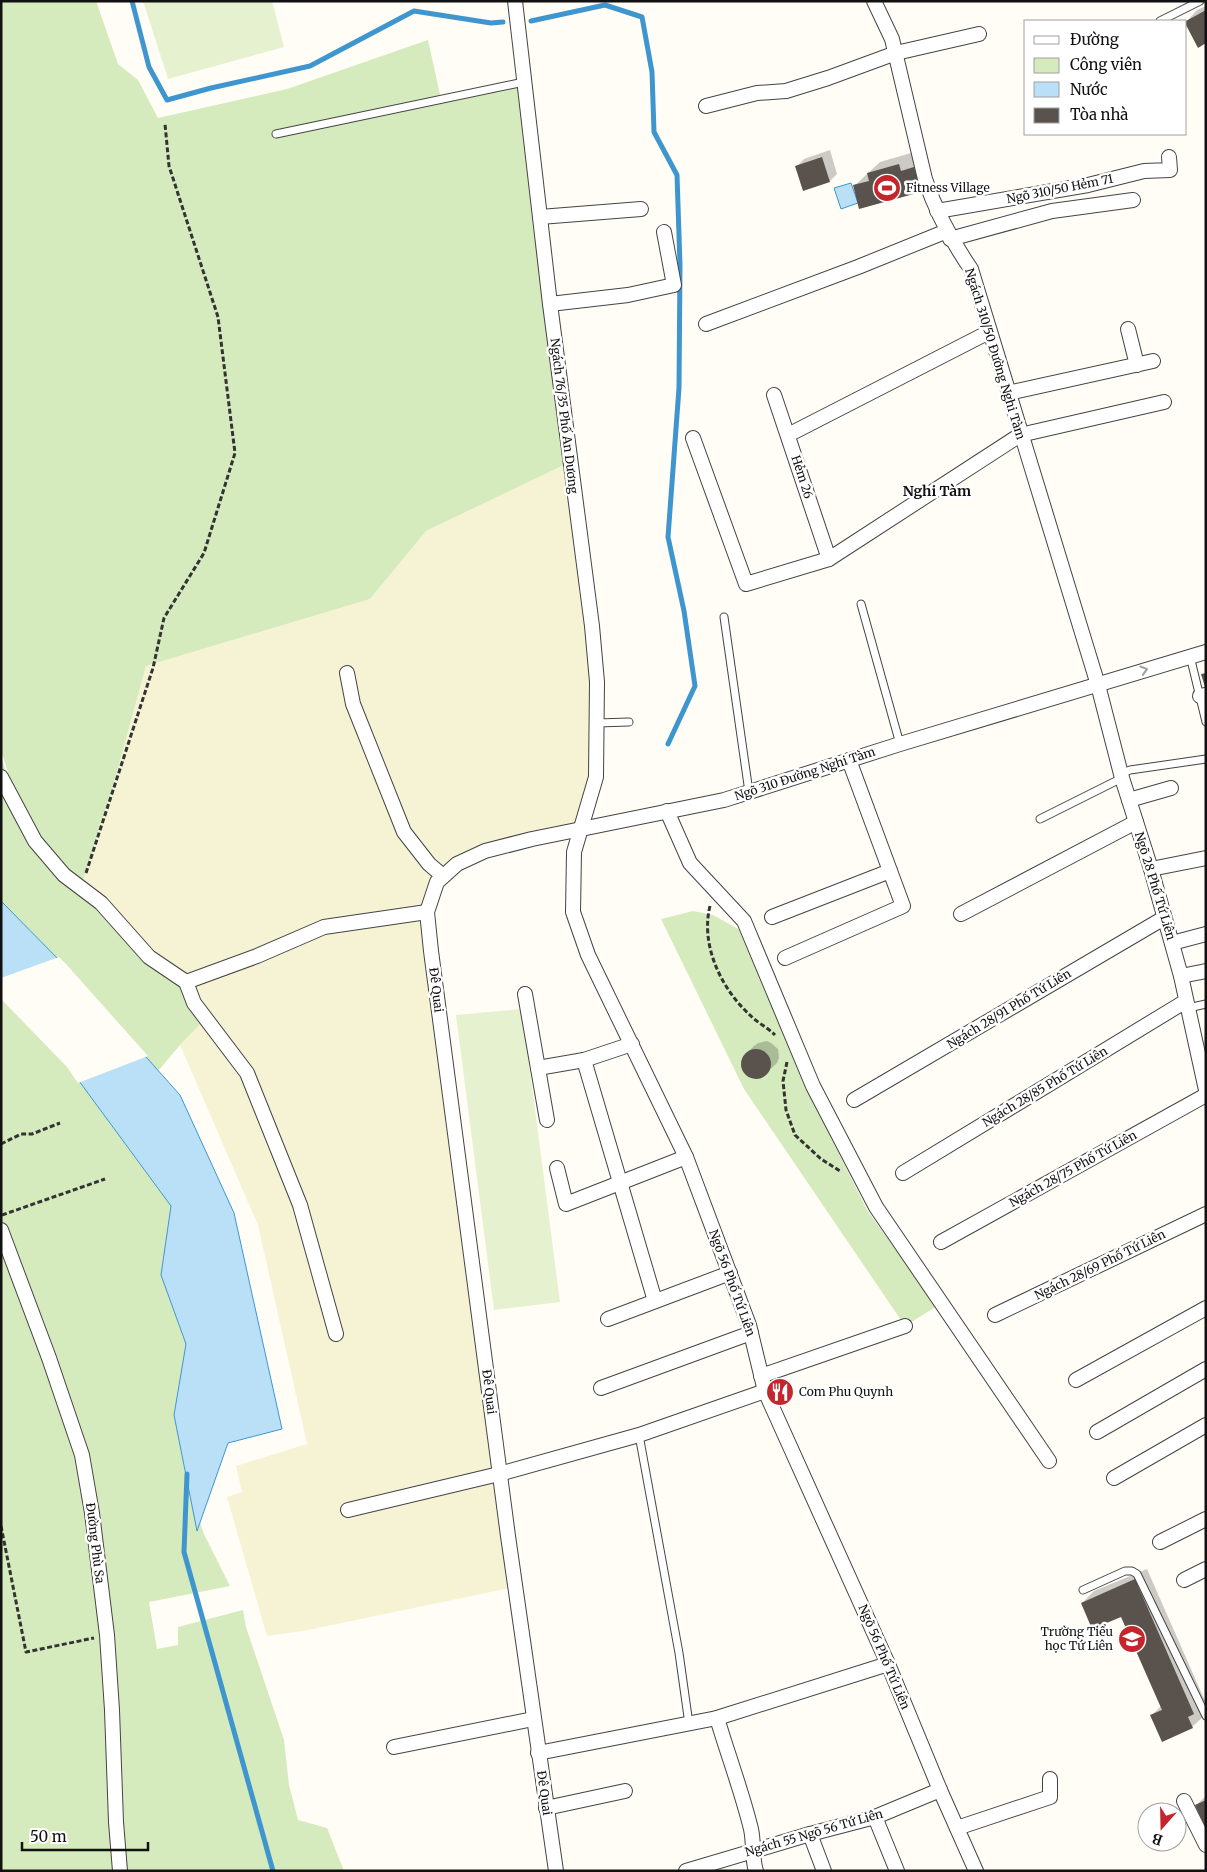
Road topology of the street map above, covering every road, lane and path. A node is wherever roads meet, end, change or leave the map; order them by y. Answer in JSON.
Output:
{"nodes":[{"id":1,"x":515,"y":1,"type":"edge"},
{"id":2,"x":874,"y":1,"type":"edge"},
{"id":3,"x":1200,"y":1,"type":"edge"},
{"id":4,"x":1162,"y":20,"type":"edge"},
{"id":5,"x":979,"y":34,"type":"dead end"},
{"id":6,"x":896,"y":53,"type":"junction"},
{"id":7,"x":524,"y":82,"type":"junction"},
{"id":8,"x":706,"y":106,"type":"dead end"},
{"id":9,"x":166,"y":124,"type":"dead end"},
{"id":10,"x":276,"y":134,"type":"dead end"},
{"id":11,"x":1169,"y":157,"type":"dead end"},
{"id":12,"x":1133,"y":200,"type":"dead end"},
{"id":13,"x":641,"y":209,"type":"dead end"},
{"id":14,"x":937,"y":211,"type":"junction"},
{"id":15,"x":540,"y":217,"type":"junction"},
{"id":16,"x":664,"y":232,"type":"dead end"},
{"id":17,"x":948,"y":235,"type":"junction"},
{"id":18,"x":550,"y":304,"type":"junction"},
{"id":19,"x":706,"y":324,"type":"dead end"},
{"id":20,"x":1128,"y":329,"type":"dead end"},
{"id":21,"x":989,"y":332,"type":"junction"},
{"id":22,"x":1153,"y":361,"type":"dead end"},
{"id":23,"x":1137,"y":365,"type":"junction"},
{"id":24,"x":1008,"y":393,"type":"junction"},
{"id":25,"x":774,"y":394,"type":"dead end"},
{"id":26,"x":1164,"y":402,"type":"dead end"},
{"id":27,"x":788,"y":435,"type":"junction"},
{"id":28,"x":1020,"y":435,"type":"junction"},
{"id":29,"x":693,"y":438,"type":"dead end"},
{"id":30,"x":829,"y":559,"type":"junction"},
{"id":31,"x":861,"y":604,"type":"dead end"},
{"id":32,"x":724,"y":617,"type":"dead end"},
{"id":33,"x":1206,"y":652,"type":"edge"},
{"id":34,"x":1190,"y":656,"type":"junction"},
{"id":35,"x":347,"y":673,"type":"dead end"},
{"id":36,"x":1098,"y":685,"type":"junction"},
{"id":37,"x":1203,"y":696,"type":"edge"},
{"id":38,"x":628,"y":722,"type":"dead end"},
{"id":39,"x":1206,"y":722,"type":"edge"},
{"id":40,"x":596,"y":723,"type":"junction"},
{"id":41,"x":900,"y":744,"type":"junction"},
{"id":42,"x":849,"y":760,"type":"junction"},
{"id":43,"x":1206,"y":760,"type":"edge"},
{"id":44,"x":1122,"y":776,"type":"junction"},
{"id":45,"x":1,"y":777,"type":"edge"},
{"id":46,"x":1171,"y":788,"type":"dead end"},
{"id":47,"x":749,"y":792,"type":"junction"},
{"id":48,"x":1129,"y":800,"type":"junction"},
{"id":49,"x":667,"y":811,"type":"junction"},
{"id":50,"x":1040,"y":819,"type":"dead end"},
{"id":51,"x":1136,"y":822,"type":"junction"},
{"id":52,"x":580,"y":829,"type":"junction"},
{"id":53,"x":1206,"y":858,"type":"edge"},
{"id":54,"x":1151,"y":869,"type":"junction"},
{"id":55,"x":890,"y":871,"type":"junction"},
{"id":56,"x":443,"y":876,"type":"junction"},
{"id":57,"x":81,"y":888,"type":"junction"},
{"id":58,"x":714,"y":889,"type":"junction"},
{"id":59,"x":426,"y":912,"type":"junction"},
{"id":60,"x":962,"y":914,"type":"dead end"},
{"id":61,"x":772,"y":917,"type":"dead end"},
{"id":62,"x":1164,"y":918,"type":"junction"},
{"id":63,"x":1206,"y":934,"type":"edge"},
{"id":64,"x":1172,"y":943,"type":"junction"},
{"id":65,"x":785,"y":958,"type":"dead end"},
{"id":66,"x":1206,"y":970,"type":"edge"},
{"id":67,"x":1181,"y":976,"type":"junction"},
{"id":68,"x":186,"y":982,"type":"junction"},
{"id":69,"x":525,"y":994,"type":"dead end"},
{"id":70,"x":1206,"y":1004,"type":"edge"},
{"id":71,"x":1187,"y":1005,"type":"junction"},
{"id":72,"x":780,"y":1039,"type":"dead end"},
{"id":73,"x":632,"y":1044,"type":"junction"},
{"id":74,"x":1203,"y":1055,"type":"edge"},
{"id":75,"x":788,"y":1056,"type":"dead end"},
{"id":76,"x":584,"y":1060,"type":"junction"},
{"id":77,"x":538,"y":1068,"type":"junction"},
{"id":78,"x":1206,"y":1090,"type":"edge"},
{"id":79,"x":1206,"y":1096,"type":"edge"},
{"id":80,"x":854,"y":1100,"type":"dead end"},
{"id":81,"x":547,"y":1120,"type":"dead end"},
{"id":82,"x":60,"y":1123,"type":"dead end"},
{"id":83,"x":1,"y":1144,"type":"edge"},
{"id":84,"x":686,"y":1157,"type":"junction"},
{"id":85,"x":557,"y":1168,"type":"dead end"},
{"id":86,"x":903,"y":1173,"type":"dead end"},
{"id":87,"x":105,"y":1179,"type":"dead end"},
{"id":88,"x":862,"y":1180,"type":"junction"},
{"id":89,"x":620,"y":1182,"type":"junction"},
{"id":90,"x":1206,"y":1214,"type":"edge"},
{"id":91,"x":1,"y":1215,"type":"edge"},
{"id":92,"x":1,"y":1230,"type":"edge"},
{"id":93,"x":941,"y":1242,"type":"dead end"},
{"id":94,"x":730,"y":1273,"type":"junction"},
{"id":95,"x":655,"y":1301,"type":"junction"},
{"id":96,"x":1206,"y":1308,"type":"edge"},
{"id":97,"x":995,"y":1316,"type":"dead end"},
{"id":98,"x":608,"y":1319,"type":"dead end"},
{"id":99,"x":905,"y":1326,"type":"dead end"},
{"id":100,"x":751,"y":1333,"type":"junction"},
{"id":101,"x":336,"y":1334,"type":"dead end"},
{"id":102,"x":1206,"y":1369,"type":"edge"},
{"id":103,"x":761,"y":1376,"type":"junction"},
{"id":104,"x":1076,"y":1380,"type":"dead end"},
{"id":105,"x":602,"y":1388,"type":"dead end"},
{"id":106,"x":765,"y":1392,"type":"junction"},
{"id":107,"x":1206,"y":1425,"type":"edge"},
{"id":108,"x":1097,"y":1432,"type":"dead end"},
{"id":109,"x":639,"y":1435,"type":"junction"},
{"id":110,"x":1049,"y":1461,"type":"dead end"},
{"id":111,"x":499,"y":1474,"type":"junction"},
{"id":112,"x":1114,"y":1478,"type":"dead end"},
{"id":113,"x":348,"y":1510,"type":"dead end"},
{"id":114,"x":1206,"y":1519,"type":"edge"},
{"id":115,"x":1,"y":1526,"type":"edge"},
{"id":116,"x":1160,"y":1542,"type":"dead end"},
{"id":117,"x":1206,"y":1569,"type":"edge"},
{"id":118,"x":1184,"y":1580,"type":"dead end"},
{"id":119,"x":1082,"y":1590,"type":"dead end"},
{"id":120,"x":107,"y":1635,"type":"junction"},
{"id":121,"x":888,"y":1664,"type":"junction"},
{"id":122,"x":1206,"y":1716,"type":"edge"},
{"id":123,"x":717,"y":1718,"type":"junction"},
{"id":124,"x":533,"y":1720,"type":"junction"},
{"id":125,"x":689,"y":1724,"type":"junction"},
{"id":126,"x":394,"y":1747,"type":"dead end"},
{"id":127,"x":538,"y":1753,"type":"junction"},
{"id":128,"x":1050,"y":1779,"type":"dead end"},
{"id":129,"x":940,"y":1790,"type":"junction"},
{"id":130,"x":625,"y":1791,"type":"dead end"},
{"id":131,"x":1184,"y":1801,"type":"dead end"},
{"id":132,"x":546,"y":1808,"type":"junction"},
{"id":133,"x":875,"y":1817,"type":"junction"},
{"id":134,"x":957,"y":1828,"type":"junction"},
{"id":135,"x":810,"y":1834,"type":"junction"},
{"id":136,"x":1206,"y":1845,"type":"edge"},
{"id":137,"x":755,"y":1850,"type":"junction"},
{"id":138,"x":120,"y":1871,"type":"edge"},
{"id":139,"x":556,"y":1871,"type":"edge"},
{"id":140,"x":686,"y":1871,"type":"edge"},
{"id":141,"x":756,"y":1871,"type":"edge"},
{"id":142,"x":824,"y":1871,"type":"edge"},
{"id":143,"x":897,"y":1871,"type":"edge"},
{"id":144,"x":976,"y":1871,"type":"edge"}],
"edges":[{"from":1,"to":7,"type":"street","name":"Ngách 76/35 Phố An Dương"},
{"from":2,"to":6,"type":"street","name":"Ngách 310/50 Đường Nghi Tàm"},
{"from":3,"to":4,"type":"lane"},
{"from":5,"to":6,"type":"street"},
{"from":6,"to":8,"type":"street"},
{"from":6,"to":14,"type":"street","name":"Ngách 310/50 Đường Nghi Tàm"},
{"from":7,"to":10,"type":"lane"},
{"from":7,"to":15,"type":"street","name":"Ngách 76/35 Phố An Dương"},
{"from":9,"to":57,"type":"path"},
{"from":11,"to":14,"type":"street","name":"Ngõ 310/50 Hẻm 71"},
{"from":12,"to":17,"type":"street"},
{"from":13,"to":15,"type":"street"},
{"from":14,"to":17,"type":"street","name":"Ngách 310/50 Đường Nghi Tàm"},
{"from":15,"to":18,"type":"street","name":"Ngách 76/35 Phố An Dương"},
{"from":16,"to":18,"type":"street"},
{"from":17,"to":19,"type":"street"},
{"from":17,"to":21,"type":"street","name":"Ngách 310/50 Đường Nghi Tàm"},
{"from":18,"to":40,"type":"street","name":"Ngách 76/35 Phố An Dương"},
{"from":20,"to":23,"type":"street"},
{"from":21,"to":24,"type":"street","name":"Ngách 310/50 Đường Nghi Tàm"},
{"from":21,"to":27,"type":"street"},
{"from":22,"to":23,"type":"street"},
{"from":23,"to":24,"type":"street"},
{"from":24,"to":28,"type":"street","name":"Ngách 310/50 Đường Nghi Tàm"},
{"from":25,"to":27,"type":"street","name":"Hẻm 26"},
{"from":26,"to":28,"type":"street"},
{"from":27,"to":30,"type":"street","name":"Hẻm 26"},
{"from":28,"to":30,"type":"street"},
{"from":28,"to":36,"type":"street","name":"Ngách 310/50 Đường Nghi Tàm"},
{"from":29,"to":30,"type":"street"},
{"from":31,"to":41,"type":"lane"},
{"from":32,"to":47,"type":"lane"},
{"from":33,"to":34,"type":"street","name":"Ngõ 310 Đường Nghi Tàm"},
{"from":36,"to":34,"type":"street","name":"Ngõ 310 Đường Nghi Tàm","one_way":true},
{"from":34,"to":37,"type":"lane"},
{"from":35,"to":56,"type":"street"},
{"from":36,"to":41,"type":"street","name":"Ngõ 310 Đường Nghi Tàm"},
{"from":36,"to":44,"type":"street","name":"Ngõ 28 Phố Tứ Liên"},
{"from":37,"to":39,"type":"lane"},
{"from":38,"to":40,"type":"lane"},
{"from":40,"to":52,"type":"street","name":"Ngách 76/35 Phố An Dương"},
{"from":41,"to":42,"type":"street","name":"Ngõ 310 Đường Nghi Tàm"},
{"from":42,"to":47,"type":"street","name":"Ngõ 310 Đường Nghi Tàm"},
{"from":42,"to":55,"type":"street"},
{"from":43,"to":44,"type":"lane"},
{"from":44,"to":48,"type":"street","name":"Ngõ 28 Phố Tứ Liên"},
{"from":44,"to":50,"type":"lane"},
{"from":45,"to":57,"type":"street"},
{"from":46,"to":48,"type":"street"},
{"from":47,"to":49,"type":"street","name":"Ngõ 310 Đường Nghi Tàm"},
{"from":48,"to":51,"type":"street","name":"Ngõ 28 Phố Tứ Liên"},
{"from":49,"to":52,"type":"street","name":"Ngõ 310 Đường Nghi Tàm"},
{"from":49,"to":58,"type":"street"},
{"from":51,"to":54,"type":"street","name":"Ngõ 28 Phố Tứ Liên"},
{"from":51,"to":60,"type":"street"},
{"from":52,"to":56,"type":"street","name":"Ngõ 310 Đường Nghi Tàm"},
{"from":52,"to":73,"type":"street","name":"Ngõ 56 Phố Tứ Liên"},
{"from":53,"to":54,"type":"street"},
{"from":54,"to":62,"type":"street","name":"Ngõ 28 Phố Tứ Liên"},
{"from":55,"to":61,"type":"street"},
{"from":55,"to":65,"type":"street"},
{"from":56,"to":59,"type":"street","name":"Ngõ 310 Đường Nghi Tàm"},
{"from":57,"to":68,"type":"street"},
{"from":58,"to":72,"type":"path"},
{"from":58,"to":88,"type":"street"},
{"from":59,"to":68,"type":"street"},
{"from":59,"to":111,"type":"street","name":"Đê Quai"},
{"from":62,"to":64,"type":"street","name":"Ngõ 28 Phố Tứ Liên"},
{"from":62,"to":80,"type":"street","name":"Ngách 28/91 Phố Tứ Liên"},
{"from":63,"to":64,"type":"street"},
{"from":64,"to":67,"type":"street","name":"Ngõ 28 Phố Tứ Liên"},
{"from":66,"to":67,"type":"street"},
{"from":67,"to":71,"type":"street","name":"Ngõ 28 Phố Tứ Liên"},
{"from":68,"to":101,"type":"street"},
{"from":69,"to":77,"type":"street"},
{"from":70,"to":71,"type":"lane"},
{"from":71,"to":74,"type":"street","name":"Ngõ 28 Phố Tứ Liên"},
{"from":71,"to":86,"type":"street","name":"Ngách 28/85 Phố Tứ Liên"},
{"from":73,"to":76,"type":"street"},
{"from":73,"to":84,"type":"street","name":"Ngõ 56 Phố Tứ Liên"},
{"from":74,"to":78,"type":"street","name":"Ngõ 28 Phố Tứ Liên"},
{"from":75,"to":88,"type":"path"},
{"from":76,"to":77,"type":"street"},
{"from":76,"to":89,"type":"street"},
{"from":77,"to":81,"type":"street"},
{"from":79,"to":93,"type":"street","name":"Ngách 28/75 Phố Tứ Liên"},
{"from":82,"to":83,"type":"path"},
{"from":84,"to":89,"type":"street"},
{"from":84,"to":94,"type":"street","name":"Ngõ 56 Phố Tứ Liên"},
{"from":85,"to":89,"type":"street"},
{"from":87,"to":91,"type":"path"},
{"from":88,"to":110,"type":"street"},
{"from":89,"to":95,"type":"street"},
{"from":90,"to":97,"type":"street","name":"Ngách 28/69 Phố Tứ Liên"},
{"from":92,"to":120,"type":"street","name":"Đường Phù Sa"},
{"from":94,"to":95,"type":"street"},
{"from":94,"to":100,"type":"street","name":"Ngõ 56 Phố Tứ Liên"},
{"from":95,"to":98,"type":"street"},
{"from":96,"to":104,"type":"street"},
{"from":99,"to":103,"type":"street"},
{"from":100,"to":103,"type":"street","name":"Ngõ 56 Phố Tứ Liên"},
{"from":100,"to":105,"type":"street"},
{"from":102,"to":108,"type":"street"},
{"from":103,"to":106,"type":"street","name":"Ngõ 56 Phố Tứ Liên"},
{"from":106,"to":109,"type":"street"},
{"from":106,"to":121,"type":"street","name":"Ngõ 56 Phố Tứ Liên"},
{"from":107,"to":112,"type":"street"},
{"from":109,"to":111,"type":"street"},
{"from":109,"to":125,"type":"lane"},
{"from":111,"to":113,"type":"street"},
{"from":111,"to":124,"type":"street","name":"Đê Quai"},
{"from":114,"to":116,"type":"street"},
{"from":115,"to":120,"type":"path"},
{"from":117,"to":118,"type":"street"},
{"from":119,"to":122,"type":"lane"},
{"from":120,"to":138,"type":"street","name":"Đường Phù Sa"},
{"from":121,"to":123,"type":"street"},
{"from":121,"to":129,"type":"street","name":"Ngõ 56 Phố Tứ Liên"},
{"from":123,"to":125,"type":"street"},
{"from":123,"to":137,"type":"street"},
{"from":124,"to":126,"type":"street"},
{"from":124,"to":127,"type":"street","name":"Đê Quai"},
{"from":125,"to":127,"type":"street"},
{"from":127,"to":132,"type":"street","name":"Đê Quai"},
{"from":128,"to":134,"type":"street"},
{"from":129,"to":133,"type":"street","name":"Ngách 55 Ngõ 56 Tứ Liên"},
{"from":129,"to":134,"type":"street","name":"Ngõ 56 Phố Tứ Liên"},
{"from":130,"to":132,"type":"street"},
{"from":131,"to":136,"type":"street"},
{"from":132,"to":139,"type":"street","name":"Đê Quai"},
{"from":133,"to":135,"type":"street","name":"Ngách 55 Ngõ 56 Tứ Liên"},
{"from":133,"to":143,"type":"street"},
{"from":134,"to":144,"type":"street","name":"Ngõ 56 Phố Tứ Liên"},
{"from":135,"to":137,"type":"street","name":"Ngách 55 Ngõ 56 Tứ Liên"},
{"from":135,"to":142,"type":"street"},
{"from":137,"to":140,"type":"street","name":"Ngách 55 Ngõ 56 Tứ Liên"},
{"from":137,"to":141,"type":"street"}]}
